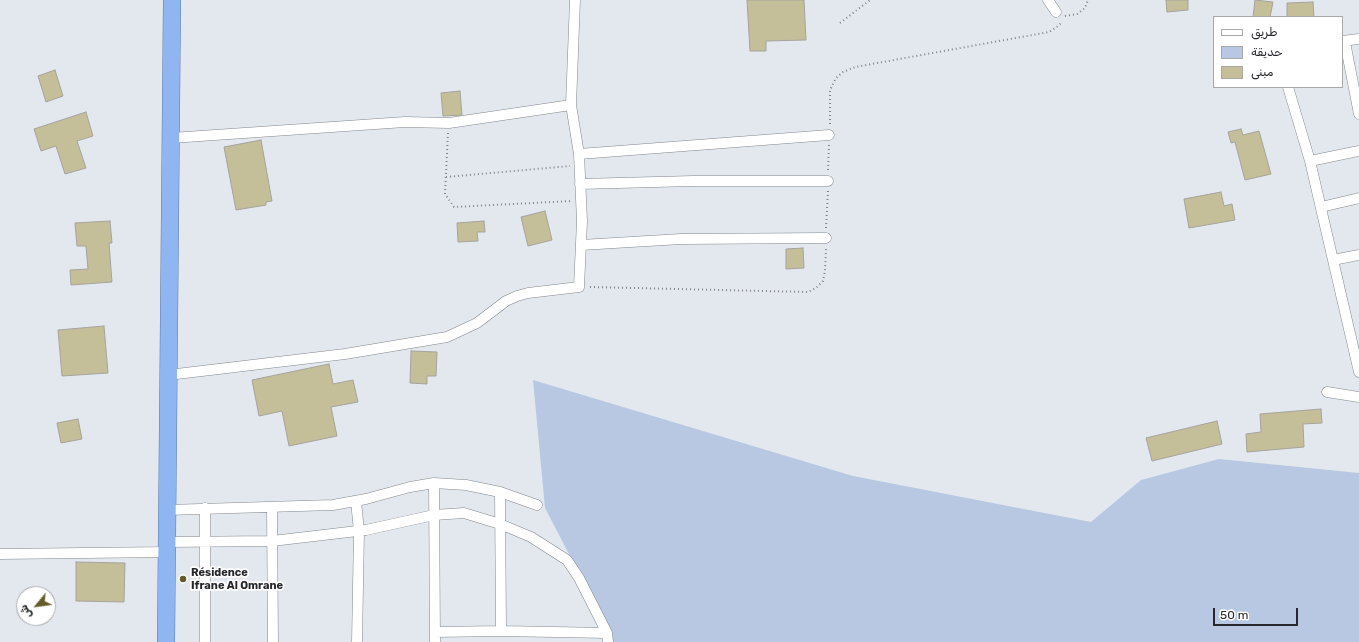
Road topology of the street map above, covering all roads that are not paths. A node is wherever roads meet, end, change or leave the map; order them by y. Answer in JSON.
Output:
{"nodes":[{"id":1,"x":172,"y":0,"type":"edge"},
{"id":2,"x":576,"y":0,"type":"edge"},
{"id":3,"x":1048,"y":0,"type":"edge"},
{"id":4,"x":1056,"y":12,"type":"road end"},
{"id":5,"x":1359,"y":39,"type":"edge"},
{"id":6,"x":1344,"y":42,"type":"edge"},
{"id":7,"x":1288,"y":88,"type":"edge"},
{"id":8,"x":571,"y":105,"type":"junction"},
{"id":9,"x":1359,"y":114,"type":"edge"},
{"id":10,"x":829,"y":135,"type":"dead end"},
{"id":11,"x":170,"y":138,"type":"junction"},
{"id":12,"x":1359,"y":150,"type":"edge"},
{"id":13,"x":578,"y":154,"type":"junction"},
{"id":14,"x":1310,"y":161,"type":"junction"},
{"id":15,"x":828,"y":181,"type":"dead end"},
{"id":16,"x":580,"y":184,"type":"junction"},
{"id":17,"x":1359,"y":198,"type":"edge"},
{"id":18,"x":1321,"y":207,"type":"junction"},
{"id":19,"x":826,"y":238,"type":"dead end"},
{"id":20,"x":581,"y":245,"type":"junction"},
{"id":21,"x":1359,"y":255,"type":"edge"},
{"id":22,"x":1333,"y":260,"type":"junction"},
{"id":23,"x":1359,"y":372,"type":"edge"},
{"id":24,"x":168,"y":375,"type":"junction"},
{"id":25,"x":1327,"y":392,"type":"dead end"},
{"id":26,"x":1359,"y":397,"type":"edge"},
{"id":27,"x":434,"y":483,"type":"junction"},
{"id":28,"x":500,"y":492,"type":"junction"},
{"id":29,"x":356,"y":501,"type":"junction"},
{"id":30,"x":537,"y":505,"type":"dead end"},
{"id":31,"x":205,"y":508,"type":"junction"},
{"id":32,"x":272,"y":508,"type":"junction"},
{"id":33,"x":167,"y":510,"type":"junction"},
{"id":34,"x":434,"y":515,"type":"junction"},
{"id":35,"x":500,"y":524,"type":"junction"},
{"id":36,"x":359,"y":531,"type":"junction"},
{"id":37,"x":272,"y":541,"type":"junction"},
{"id":38,"x":205,"y":542,"type":"junction"},
{"id":39,"x":167,"y":547,"type":"junction"},
{"id":40,"x":0,"y":554,"type":"edge"},
{"id":41,"x":501,"y":631,"type":"junction"},
{"id":42,"x":435,"y":637,"type":"edge"},
{"id":43,"x":607,"y":637,"type":"edge"},
{"id":44,"x":166,"y":642,"type":"edge"},
{"id":45,"x":205,"y":642,"type":"edge"},
{"id":46,"x":273,"y":642,"type":"edge"},
{"id":47,"x":357,"y":642,"type":"edge"}],
"edges":[{"from":1,"to":11,"type":"highway"},
{"from":2,"to":8,"type":"street"},
{"from":3,"to":4,"type":"street"},
{"from":5,"to":6,"type":"street"},
{"from":6,"to":9,"type":"street"},
{"from":7,"to":14,"type":"street"},
{"from":8,"to":11,"type":"street"},
{"from":8,"to":13,"type":"street"},
{"from":10,"to":13,"type":"street"},
{"from":11,"to":24,"type":"highway"},
{"from":12,"to":14,"type":"street"},
{"from":13,"to":16,"type":"street"},
{"from":14,"to":18,"type":"street"},
{"from":15,"to":16,"type":"street"},
{"from":16,"to":20,"type":"street"},
{"from":17,"to":18,"type":"street"},
{"from":18,"to":22,"type":"street"},
{"from":19,"to":20,"type":"street"},
{"from":20,"to":24,"type":"street"},
{"from":21,"to":22,"type":"street"},
{"from":22,"to":23,"type":"street"},
{"from":24,"to":33,"type":"highway"},
{"from":25,"to":26,"type":"street"},
{"from":27,"to":28,"type":"street"},
{"from":27,"to":29,"type":"street"},
{"from":27,"to":34,"type":"street"},
{"from":28,"to":30,"type":"street"},
{"from":28,"to":35,"type":"street"},
{"from":29,"to":32,"type":"street"},
{"from":29,"to":36,"type":"street"},
{"from":31,"to":32,"type":"street"},
{"from":31,"to":33,"type":"street"},
{"from":31,"to":38,"type":"street"},
{"from":32,"to":37,"type":"street"},
{"from":33,"to":39,"type":"highway"},
{"from":34,"to":35,"type":"street"},
{"from":34,"to":36,"type":"street"},
{"from":34,"to":42,"type":"street"},
{"from":35,"to":41,"type":"street"},
{"from":35,"to":43,"type":"street"},
{"from":36,"to":37,"type":"street"},
{"from":36,"to":47,"type":"street"},
{"from":37,"to":38,"type":"street"},
{"from":37,"to":46,"type":"street"},
{"from":38,"to":39,"type":"street"},
{"from":38,"to":45,"type":"street"},
{"from":39,"to":40,"type":"street"},
{"from":39,"to":44,"type":"highway"},
{"from":41,"to":42,"type":"street"},
{"from":41,"to":43,"type":"street"}]}
